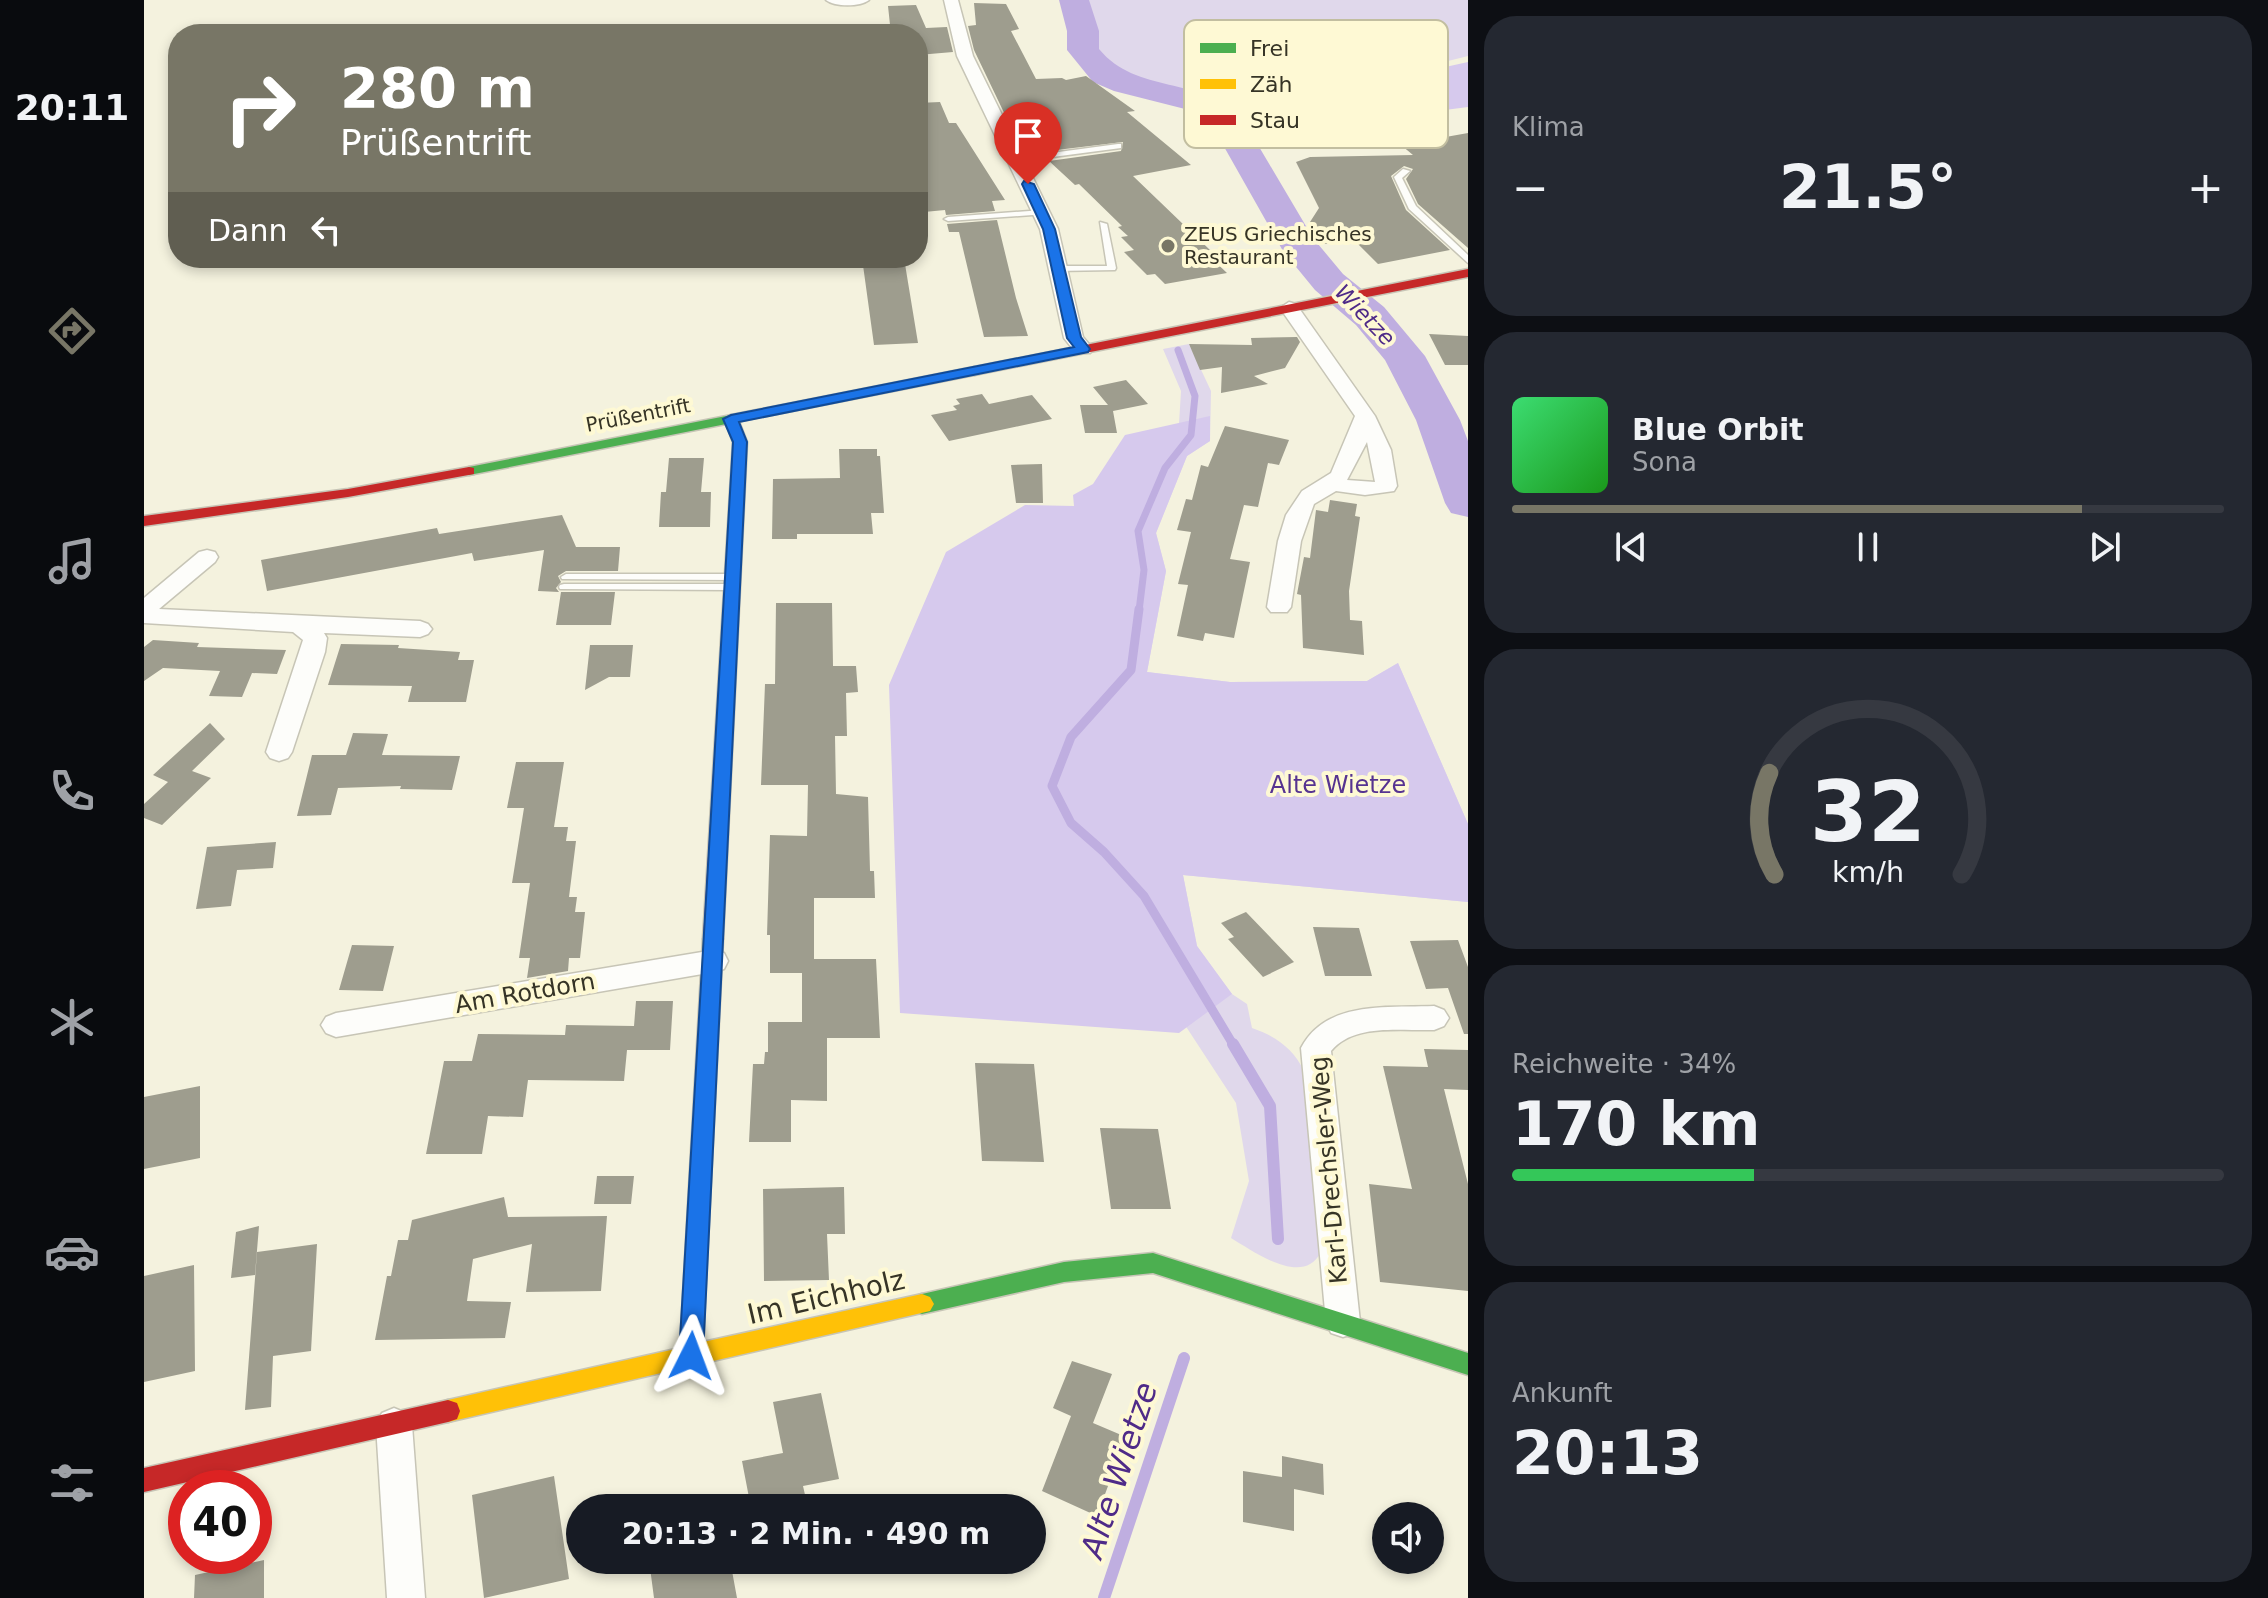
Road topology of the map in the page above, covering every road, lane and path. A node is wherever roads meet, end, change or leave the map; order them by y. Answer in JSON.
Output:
{"nodes":[{"id":1,"x":833,"y":0,"type":"edge"},
{"id":2,"x":862,"y":0,"type":"edge"},
{"id":3,"x":951,"y":0,"type":"edge"},
{"id":4,"x":1118,"y":146,"type":"dead end"},
{"id":5,"x":1015,"y":160,"type":"junction"},
{"id":6,"x":1406,"y":171,"type":"dead end"},
{"id":7,"x":1043,"y":212,"type":"junction"},
{"id":8,"x":948,"y":219,"type":"dead end"},
{"id":9,"x":1103,"y":224,"type":"dead end"},
{"id":10,"x":1468,"y":260,"type":"edge"},
{"id":11,"x":1058,"y":269,"type":"junction"},
{"id":12,"x":1468,"y":273,"type":"edge"},
{"id":13,"x":1289,"y":308,"type":"junction"},
{"id":14,"x":1083,"y":349,"type":"junction"},
{"id":15,"x":1365,"y":416,"type":"junction"},
{"id":16,"x":731,"y":419,"type":"junction"},
{"id":17,"x":1333,"y":483,"type":"junction"},
{"id":18,"x":144,"y":521,"type":"edge"},
{"id":19,"x":207,"y":557,"type":"dead end"},
{"id":20,"x":565,"y":582,"type":"dead end"},
{"id":21,"x":733,"y":582,"type":"junction"},
{"id":22,"x":1279,"y":607,"type":"dead end"},
{"id":23,"x":144,"y":613,"type":"edge"},
{"id":24,"x":299,"y":625,"type":"junction"},
{"id":25,"x":420,"y":629,"type":"dead end"},
{"id":26,"x":279,"y":752,"type":"dead end"},
{"id":27,"x":714,"y":961,"type":"junction"},
{"id":28,"x":1434,"y":1018,"type":"dead end"},
{"id":29,"x":336,"y":1025,"type":"dead end"},
{"id":30,"x":1343,"y":1322,"type":"junction"},
{"id":31,"x":691,"y":1356,"type":"junction"},
{"id":32,"x":1468,"y":1364,"type":"edge"},
{"id":33,"x":394,"y":1425,"type":"junction"},
{"id":34,"x":144,"y":1480,"type":"edge"},
{"id":35,"x":406,"y":1598,"type":"edge"}],
"edges":[{"from":1,"to":2,"type":"street"},
{"from":3,"to":5,"type":"street"},
{"from":4,"to":5,"type":"lane"},
{"from":5,"to":7,"type":"street"},
{"from":6,"to":10,"type":"lane"},
{"from":7,"to":8,"type":"lane"},
{"from":7,"to":11,"type":"street"},
{"from":9,"to":11,"type":"lane"},
{"from":11,"to":14,"type":"street"},
{"from":12,"to":13,"type":"street","name":"Prüßentrift"},
{"from":13,"to":14,"type":"street","name":"Prüßentrift"},
{"from":13,"to":15,"type":"street"},
{"from":14,"to":16,"type":"street","name":"Prüßentrift"},
{"from":15,"to":17,"type":"street"},
{"from":15,"to":17,"type":"street"},
{"from":16,"to":18,"type":"street","name":"Prüßentrift"},
{"from":16,"to":21,"type":"street"},
{"from":17,"to":22,"type":"street"},
{"from":19,"to":23,"type":"street"},
{"from":20,"to":21,"type":"lane"},
{"from":21,"to":27,"type":"street"},
{"from":23,"to":24,"type":"street"},
{"from":24,"to":25,"type":"street"},
{"from":24,"to":26,"type":"street"},
{"from":27,"to":29,"type":"street","name":"Am Rotdorn"},
{"from":27,"to":31,"type":"street"},
{"from":28,"to":30,"type":"street","name":"Karl-Drechsler-Weg"},
{"from":30,"to":31,"type":"street","name":"Im Eichholz"},
{"from":30,"to":32,"type":"street","name":"Im Eichholz"},
{"from":31,"to":33,"type":"street","name":"Im Eichholz"},
{"from":33,"to":34,"type":"street","name":"Im Eichholz"},
{"from":33,"to":35,"type":"street"}]}
